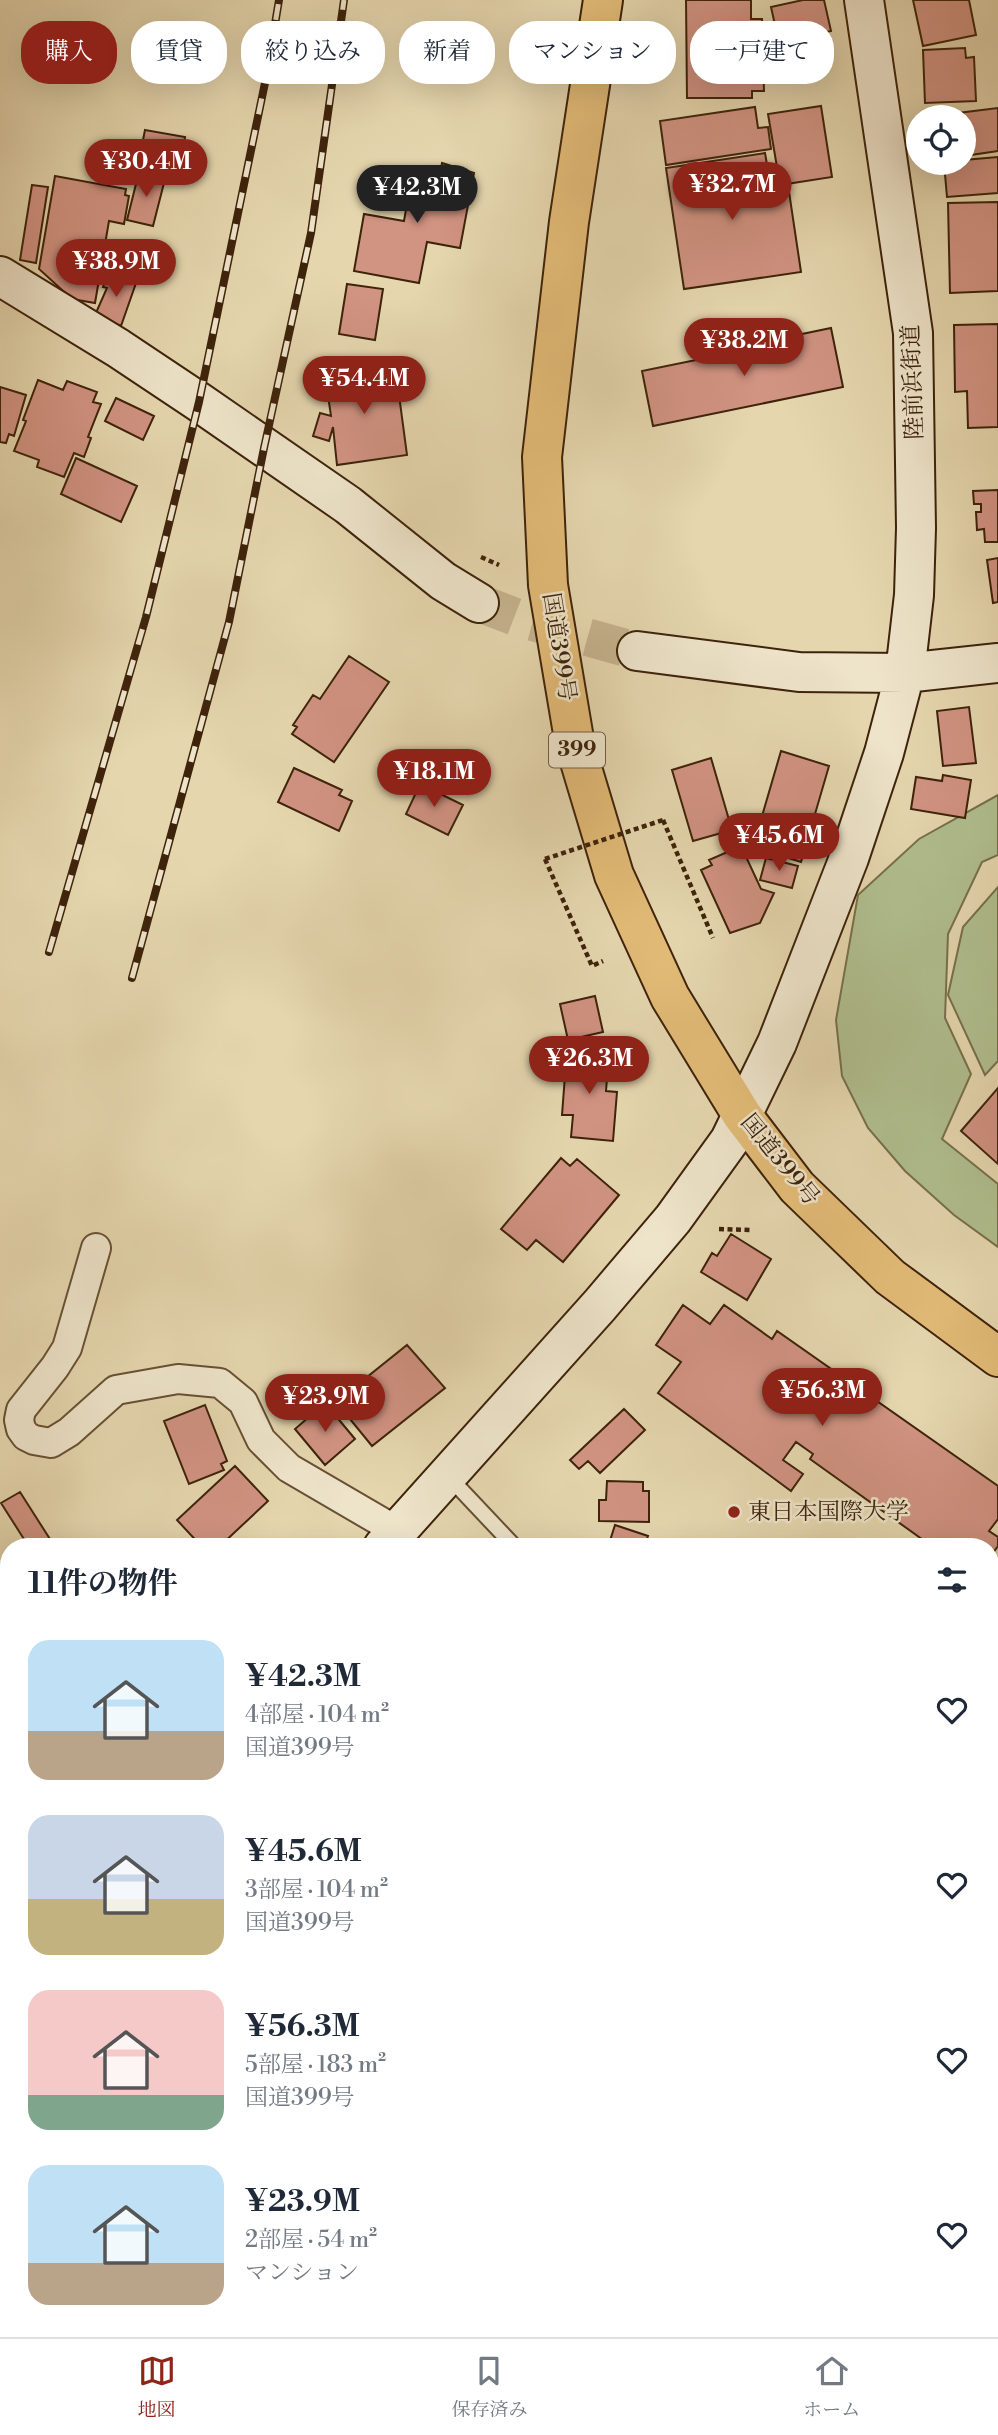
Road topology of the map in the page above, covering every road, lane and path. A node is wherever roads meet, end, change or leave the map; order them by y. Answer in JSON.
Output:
{"nodes":[{"id":1,"x":603,"y":0,"type":"edge"},
{"id":2,"x":864,"y":0,"type":"edge"},
{"id":3,"x":0,"y":276,"type":"edge"},
{"id":4,"x":479,"y":603,"type":"tunnel mouth"},
{"id":5,"x":637,"y":652,"type":"tunnel mouth"},
{"id":6,"x":998,"y":663,"type":"edge"},
{"id":7,"x":905,"y":673,"type":"junction"},
{"id":8,"x":713,"y":938,"type":"dead end"},
{"id":9,"x":603,"y":961,"type":"dead end"},
{"id":10,"x":742,"y":1115,"type":"junction"},
{"id":11,"x":719,"y":1229,"type":"dead end"},
{"id":12,"x":750,"y":1230,"type":"dead end"},
{"id":13,"x":96,"y":1248,"type":"dead end"},
{"id":14,"x":998,"y":1357,"type":"edge"},
{"id":15,"x":447,"y":1475,"type":"junction"},
{"id":16,"x":389,"y":1538,"type":"edge"},
{"id":17,"x":391,"y":1538,"type":"edge"},
{"id":18,"x":506,"y":1538,"type":"edge"}],
"edges":[{"from":1,"to":10,"type":"highway","name":"国道399号","number":"399"},
{"from":2,"to":7,"type":"street","name":"陸前浜街道"},
{"from":3,"to":4,"type":"street"},
{"from":5,"to":7,"type":"street"},
{"from":6,"to":7,"type":"street"},
{"from":7,"to":10,"type":"street","name":"陸前浜街道"},
{"from":8,"to":9,"type":"path","bridge":true},
{"from":10,"to":14,"type":"highway","name":"国道399号","number":"399"},
{"from":10,"to":15,"type":"street","name":"陸前浜街道"},
{"from":11,"to":12,"type":"path"},
{"from":13,"to":16,"type":"street"},
{"from":15,"to":17,"type":"street","name":"陸前浜街道"},
{"from":15,"to":18,"type":"lane"}]}
